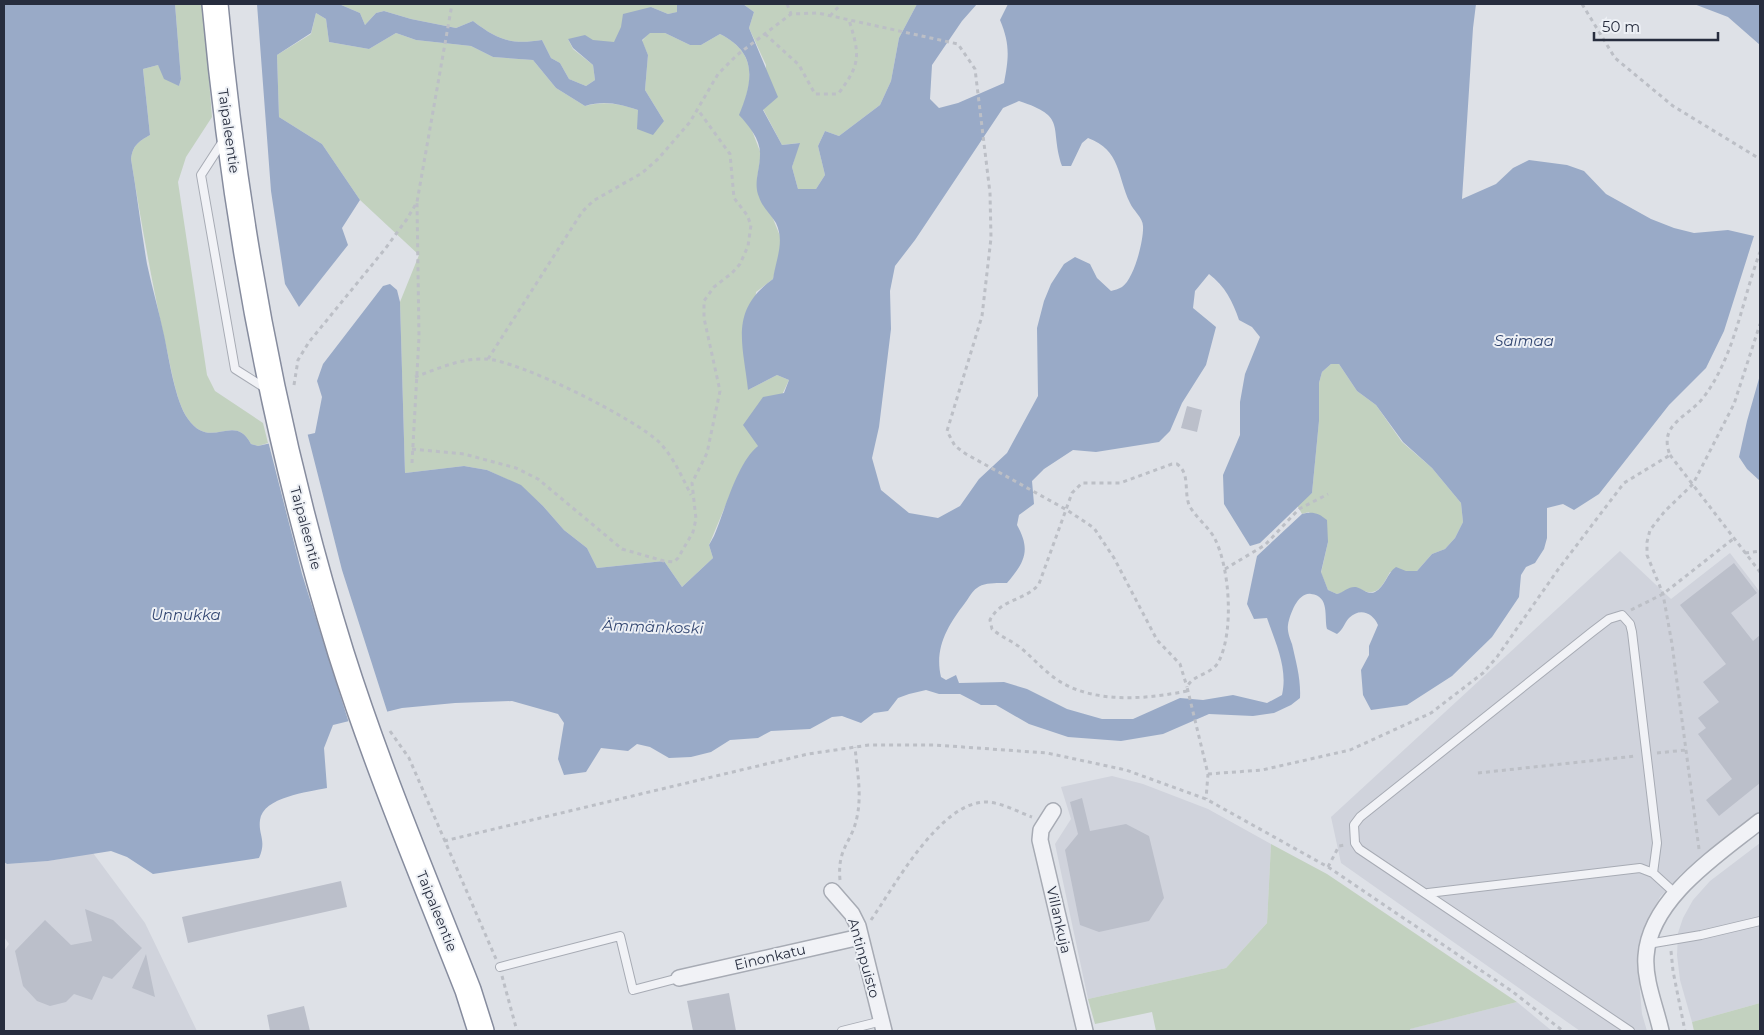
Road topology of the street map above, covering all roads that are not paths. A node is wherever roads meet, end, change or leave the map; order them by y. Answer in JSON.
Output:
{"nodes":[{"id":1,"x":215,"y":4,"type":"edge"},
{"id":2,"x":228,"y":133,"type":"junction"},
{"id":3,"x":283,"y":392,"type":"junction"},
{"id":4,"x":1049,"y":816,"type":"road end"},
{"id":5,"x":1760,"y":823,"type":"edge"},
{"id":6,"x":1653,"y":873,"type":"junction"},
{"id":7,"x":832,"y":892,"type":"dead end"},
{"id":8,"x":1428,"y":893,"type":"junction"},
{"id":9,"x":1676,"y":894,"type":"junction"},
{"id":10,"x":1760,"y":920,"type":"edge"},
{"id":11,"x":860,"y":937,"type":"junction"},
{"id":12,"x":1648,"y":944,"type":"junction"},
{"id":13,"x":500,"y":967,"type":"road end"},
{"id":14,"x":679,"y":978,"type":"joint"},
{"id":15,"x":883,"y":1026,"type":"edge"},
{"id":16,"x":481,"y":1031,"type":"edge"},
{"id":17,"x":842,"y":1031,"type":"edge"},
{"id":18,"x":1085,"y":1031,"type":"edge"},
{"id":19,"x":1630,"y":1031,"type":"edge"},
{"id":20,"x":1661,"y":1031,"type":"edge"}],
"edges":[{"from":1,"to":2,"type":"highway","name":"Taipaleentie"},
{"from":2,"to":3,"type":"highway","name":"Taipaleentie"},
{"from":2,"to":3,"type":"lane"},
{"from":3,"to":16,"type":"highway","name":"Taipaleentie"},
{"from":4,"to":18,"type":"street","name":"Villankuja"},
{"from":5,"to":9,"type":"street"},
{"from":6,"to":8,"type":"lane"},
{"from":6,"to":8,"type":"lane"},
{"from":6,"to":9,"type":"lane"},
{"from":7,"to":11,"type":"street","name":"Antinpuisto"},
{"from":8,"to":19,"type":"lane"},
{"from":9,"to":12,"type":"street"},
{"from":10,"to":12,"type":"lane"},
{"from":11,"to":14,"type":"street","name":"Einonkatu"},
{"from":11,"to":15,"type":"street","name":"Antinpuisto"},
{"from":12,"to":20,"type":"street"},
{"from":13,"to":14,"type":"lane"},
{"from":15,"to":17,"type":"lane"}]}
